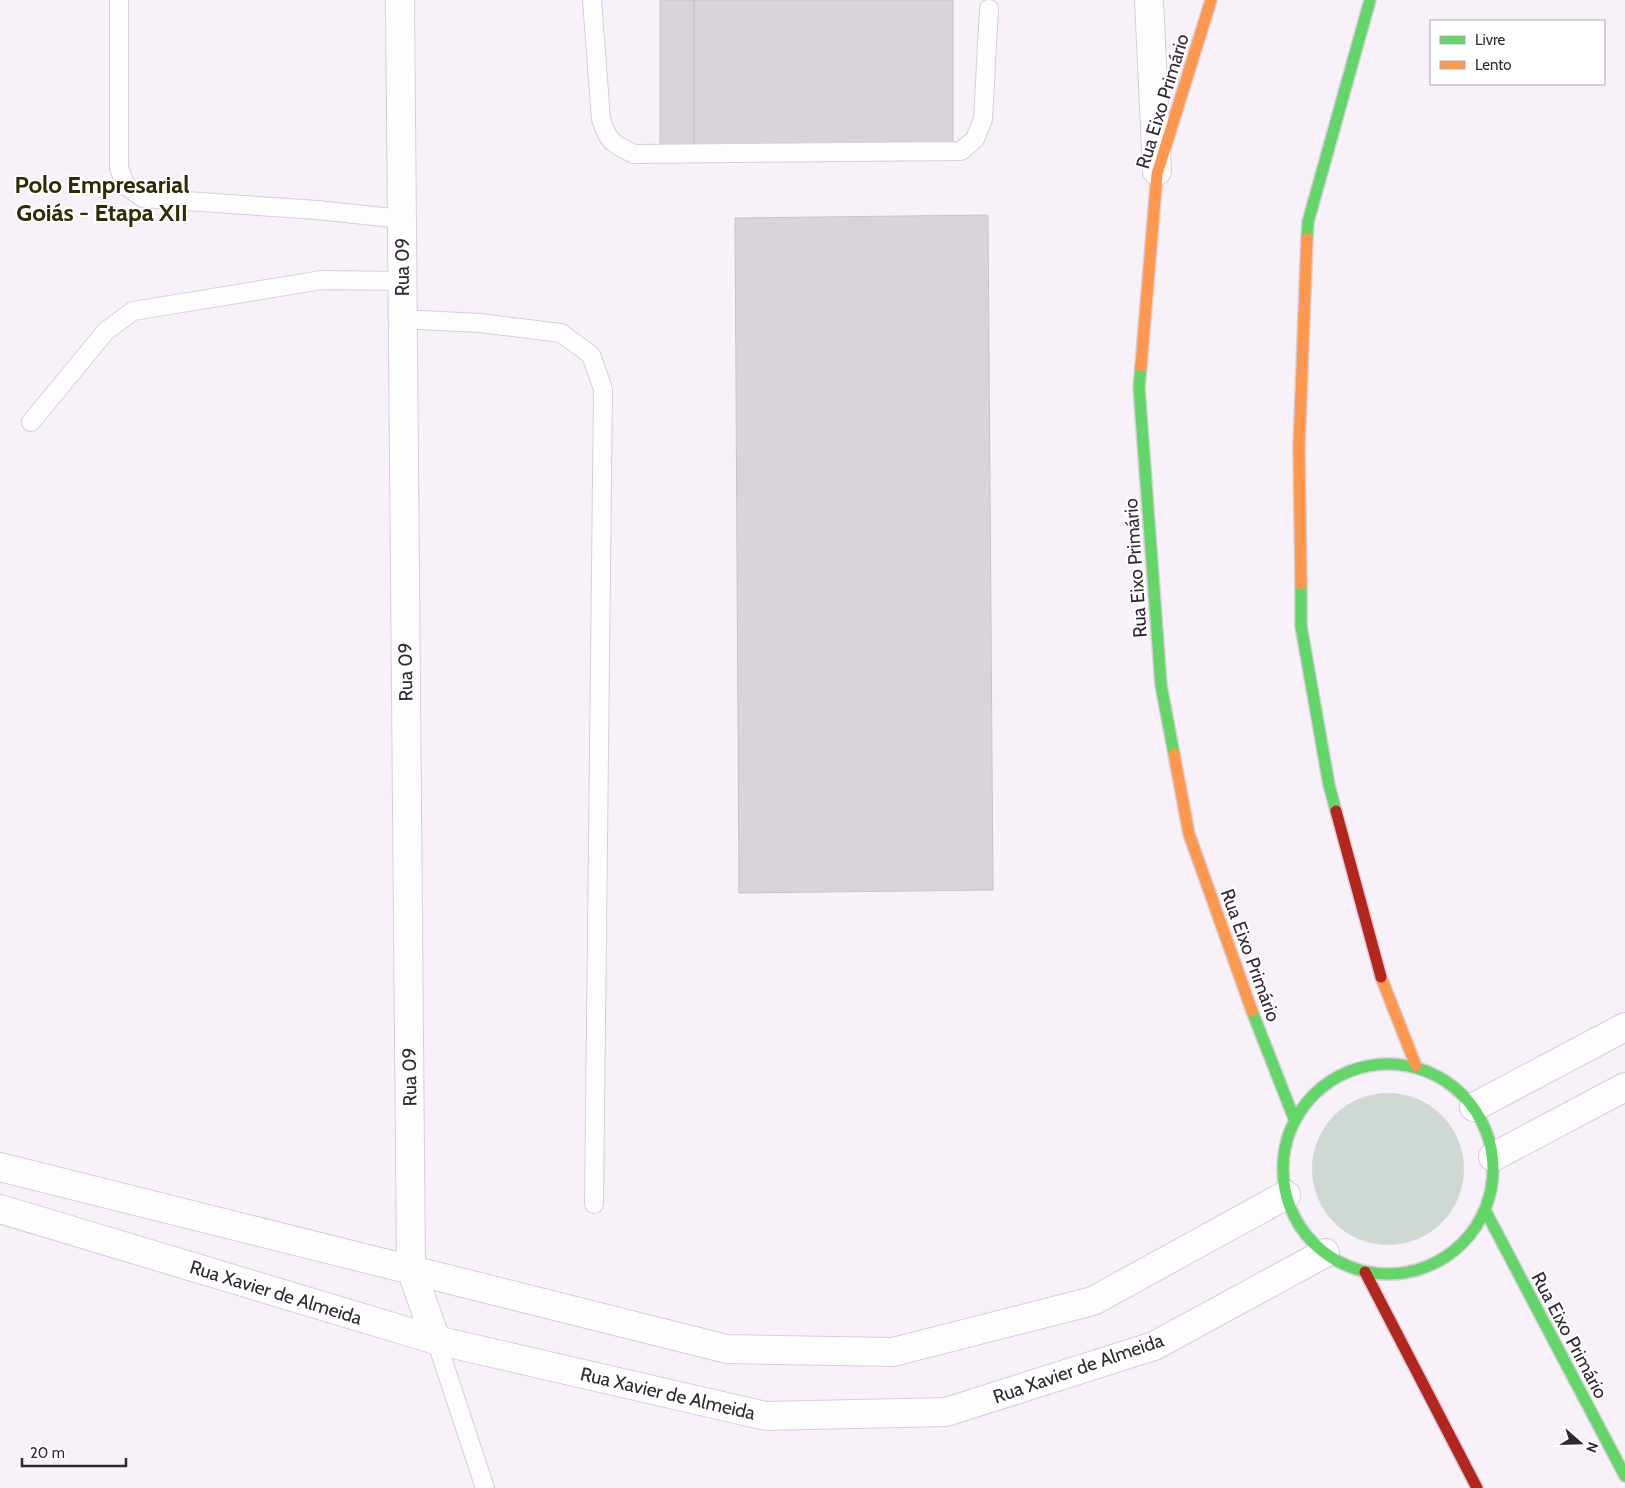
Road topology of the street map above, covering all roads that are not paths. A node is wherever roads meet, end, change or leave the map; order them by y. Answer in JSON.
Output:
{"nodes":[{"id":1,"x":119,"y":0,"type":"edge"},
{"id":2,"x":400,"y":0,"type":"edge"},
{"id":3,"x":592,"y":0,"type":"edge"},
{"id":4,"x":1149,"y":0,"type":"edge"},
{"id":5,"x":1211,"y":0,"type":"edge"},
{"id":6,"x":1370,"y":0,"type":"edge"},
{"id":7,"x":989,"y":10,"type":"dead end"},
{"id":8,"x":1157,"y":174,"type":"junction"},
{"id":9,"x":402,"y":219,"type":"junction"},
{"id":10,"x":402,"y":281,"type":"junction"},
{"id":11,"x":402,"y":319,"type":"junction"},
{"id":12,"x":31,"y":422,"type":"dead end"},
{"id":13,"x":1625,"y":1027,"type":"edge"},
{"id":14,"x":1416,"y":1066,"type":"junction"},
{"id":15,"x":1625,"y":1087,"type":"edge"},
{"id":16,"x":1474,"y":1107,"type":"junction"},
{"id":17,"x":1295,"y":1121,"type":"junction"},
{"id":18,"x":1493,"y":1157,"type":"junction"},
{"id":19,"x":0,"y":1167,"type":"edge"},
{"id":20,"x":1286,"y":1195,"type":"junction"},
{"id":21,"x":594,"y":1204,"type":"dead end"},
{"id":22,"x":0,"y":1209,"type":"edge"},
{"id":23,"x":1485,"y":1210,"type":"junction"},
{"id":24,"x":1325,"y":1253,"type":"junction"},
{"id":25,"x":411,"y":1269,"type":"junction"},
{"id":26,"x":1365,"y":1272,"type":"junction"},
{"id":27,"x":436,"y":1340,"type":"junction"},
{"id":28,"x":1625,"y":1476,"type":"edge"},
{"id":29,"x":485,"y":1488,"type":"edge"},
{"id":30,"x":1477,"y":1488,"type":"edge"}],
"edges":[{"from":1,"to":9,"type":"lane"},
{"from":2,"to":9,"type":"street","name":"Rua 09"},
{"from":3,"to":7,"type":"lane"},
{"from":4,"to":8,"type":"street"},
{"from":5,"to":8,"type":"street","name":"Rua Eixo Primário"},
{"from":6,"to":14,"type":"street"},
{"from":8,"to":17,"type":"street","name":"Rua Eixo Primário"},
{"from":9,"to":10,"type":"street","name":"Rua 09"},
{"from":10,"to":11,"type":"street","name":"Rua 09"},
{"from":10,"to":12,"type":"lane"},
{"from":11,"to":21,"type":"lane"},
{"from":11,"to":25,"type":"street","name":"Rua 09"},
{"from":13,"to":16,"type":"street"},
{"from":14,"to":16,"type":"street"},
{"from":14,"to":17,"type":"street"},
{"from":15,"to":18,"type":"street"},
{"from":16,"to":18,"type":"street"},
{"from":17,"to":20,"type":"street"},
{"from":18,"to":23,"type":"street"},
{"from":19,"to":25,"type":"street"},
{"from":20,"to":24,"type":"street"},
{"from":20,"to":25,"type":"street"},
{"from":22,"to":27,"type":"street","name":"Rua Xavier de Almeida"},
{"from":23,"to":26,"type":"street"},
{"from":23,"to":28,"type":"street","name":"Rua Eixo Primário"},
{"from":24,"to":26,"type":"street"},
{"from":24,"to":27,"type":"street","name":"Rua Xavier de Almeida"},
{"from":25,"to":27,"type":"street","name":"Rua 09"},
{"from":26,"to":30,"type":"street"},
{"from":27,"to":29,"type":"lane"}]}
